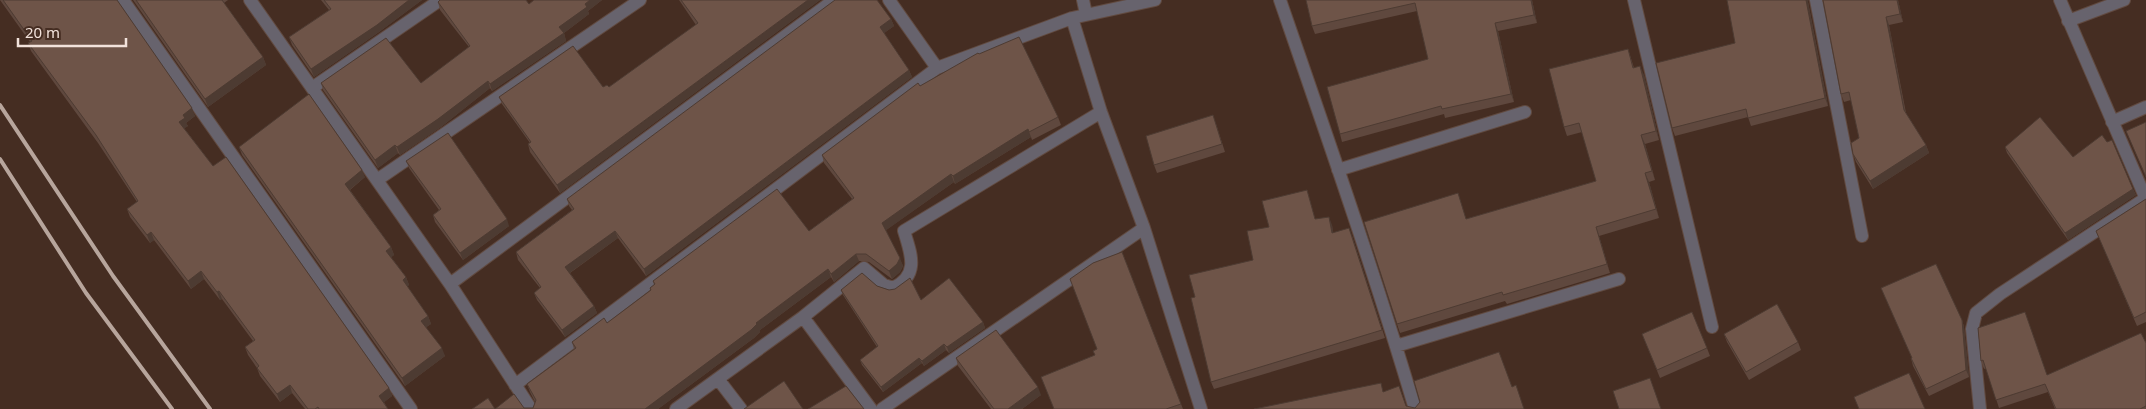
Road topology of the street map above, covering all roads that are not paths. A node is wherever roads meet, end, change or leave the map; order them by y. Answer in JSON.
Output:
{"nodes":[{"id":1,"x":123,"y":0,"type":"edge"},
{"id":2,"x":440,"y":0,"type":"edge"},
{"id":3,"x":640,"y":0,"type":"edge"},
{"id":4,"x":834,"y":0,"type":"edge"},
{"id":5,"x":889,"y":0,"type":"edge"},
{"id":6,"x":1083,"y":0,"type":"edge"},
{"id":7,"x":1155,"y":0,"type":"edge"},
{"id":8,"x":1280,"y":0,"type":"edge"},
{"id":9,"x":1634,"y":0,"type":"edge"},
{"id":10,"x":1816,"y":0,"type":"edge"},
{"id":11,"x":2060,"y":0,"type":"edge"},
{"id":12,"x":2124,"y":0,"type":"edge"},
{"id":13,"x":255,"y":2,"type":"edge"},
{"id":14,"x":1086,"y":14,"type":"junction"},
{"id":15,"x":1072,"y":18,"type":"junction"},
{"id":16,"x":2068,"y":21,"type":"junction"},
{"id":17,"x":937,"y":68,"type":"junction"},
{"id":18,"x":312,"y":88,"type":"junction"},
{"id":19,"x":2146,"y":108,"type":"edge"},
{"id":20,"x":1101,"y":112,"type":"junction"},
{"id":21,"x":1524,"y":112,"type":"dead end"},
{"id":22,"x":2112,"y":122,"type":"junction"},
{"id":23,"x":1338,"y":170,"type":"junction"},
{"id":24,"x":377,"y":180,"type":"junction"},
{"id":25,"x":2146,"y":198,"type":"edge"},
{"id":26,"x":1144,"y":228,"type":"junction"},
{"id":27,"x":1862,"y":236,"type":"dead end"},
{"id":28,"x":1619,"y":279,"type":"dead end"},
{"id":29,"x":450,"y":284,"type":"junction"},
{"id":30,"x":803,"y":317,"type":"junction"},
{"id":31,"x":1712,"y":328,"type":"dead end"},
{"id":32,"x":1396,"y":346,"type":"junction"},
{"id":33,"x":718,"y":379,"type":"junction"},
{"id":34,"x":515,"y":385,"type":"junction"},
{"id":35,"x":411,"y":409,"type":"edge"},
{"id":36,"x":531,"y":409,"type":"edge"},
{"id":37,"x":676,"y":409,"type":"edge"},
{"id":38,"x":741,"y":409,"type":"edge"},
{"id":39,"x":871,"y":409,"type":"edge"},
{"id":40,"x":882,"y":409,"type":"edge"},
{"id":41,"x":1200,"y":409,"type":"edge"},
{"id":42,"x":1414,"y":409,"type":"edge"},
{"id":43,"x":1980,"y":409,"type":"edge"}],
"edges":[{"from":1,"to":35,"type":"street"},
{"from":2,"to":18,"type":"street"},
{"from":3,"to":24,"type":"street"},
{"from":4,"to":29,"type":"street"},
{"from":5,"to":17,"type":"street"},
{"from":6,"to":14,"type":"street"},
{"from":7,"to":14,"type":"street"},
{"from":8,"to":23,"type":"street"},
{"from":9,"to":31,"type":"street"},
{"from":10,"to":27,"type":"street"},
{"from":11,"to":16,"type":"street"},
{"from":12,"to":16,"type":"street"},
{"from":13,"to":18,"type":"street"},
{"from":14,"to":15,"type":"street"},
{"from":15,"to":17,"type":"street"},
{"from":15,"to":20,"type":"street"},
{"from":16,"to":22,"type":"street"},
{"from":17,"to":34,"type":"street"},
{"from":18,"to":24,"type":"street"},
{"from":19,"to":22,"type":"street"},
{"from":20,"to":26,"type":"street"},
{"from":20,"to":30,"type":"street"},
{"from":21,"to":23,"type":"street"},
{"from":22,"to":25,"type":"street"},
{"from":23,"to":32,"type":"street"},
{"from":24,"to":29,"type":"street"},
{"from":25,"to":43,"type":"street"},
{"from":26,"to":40,"type":"street"},
{"from":26,"to":41,"type":"street"},
{"from":28,"to":32,"type":"street"},
{"from":29,"to":34,"type":"street"},
{"from":30,"to":33,"type":"street"},
{"from":30,"to":39,"type":"street"},
{"from":32,"to":42,"type":"street"},
{"from":33,"to":37,"type":"street"},
{"from":33,"to":38,"type":"street"},
{"from":34,"to":36,"type":"street"}]}
